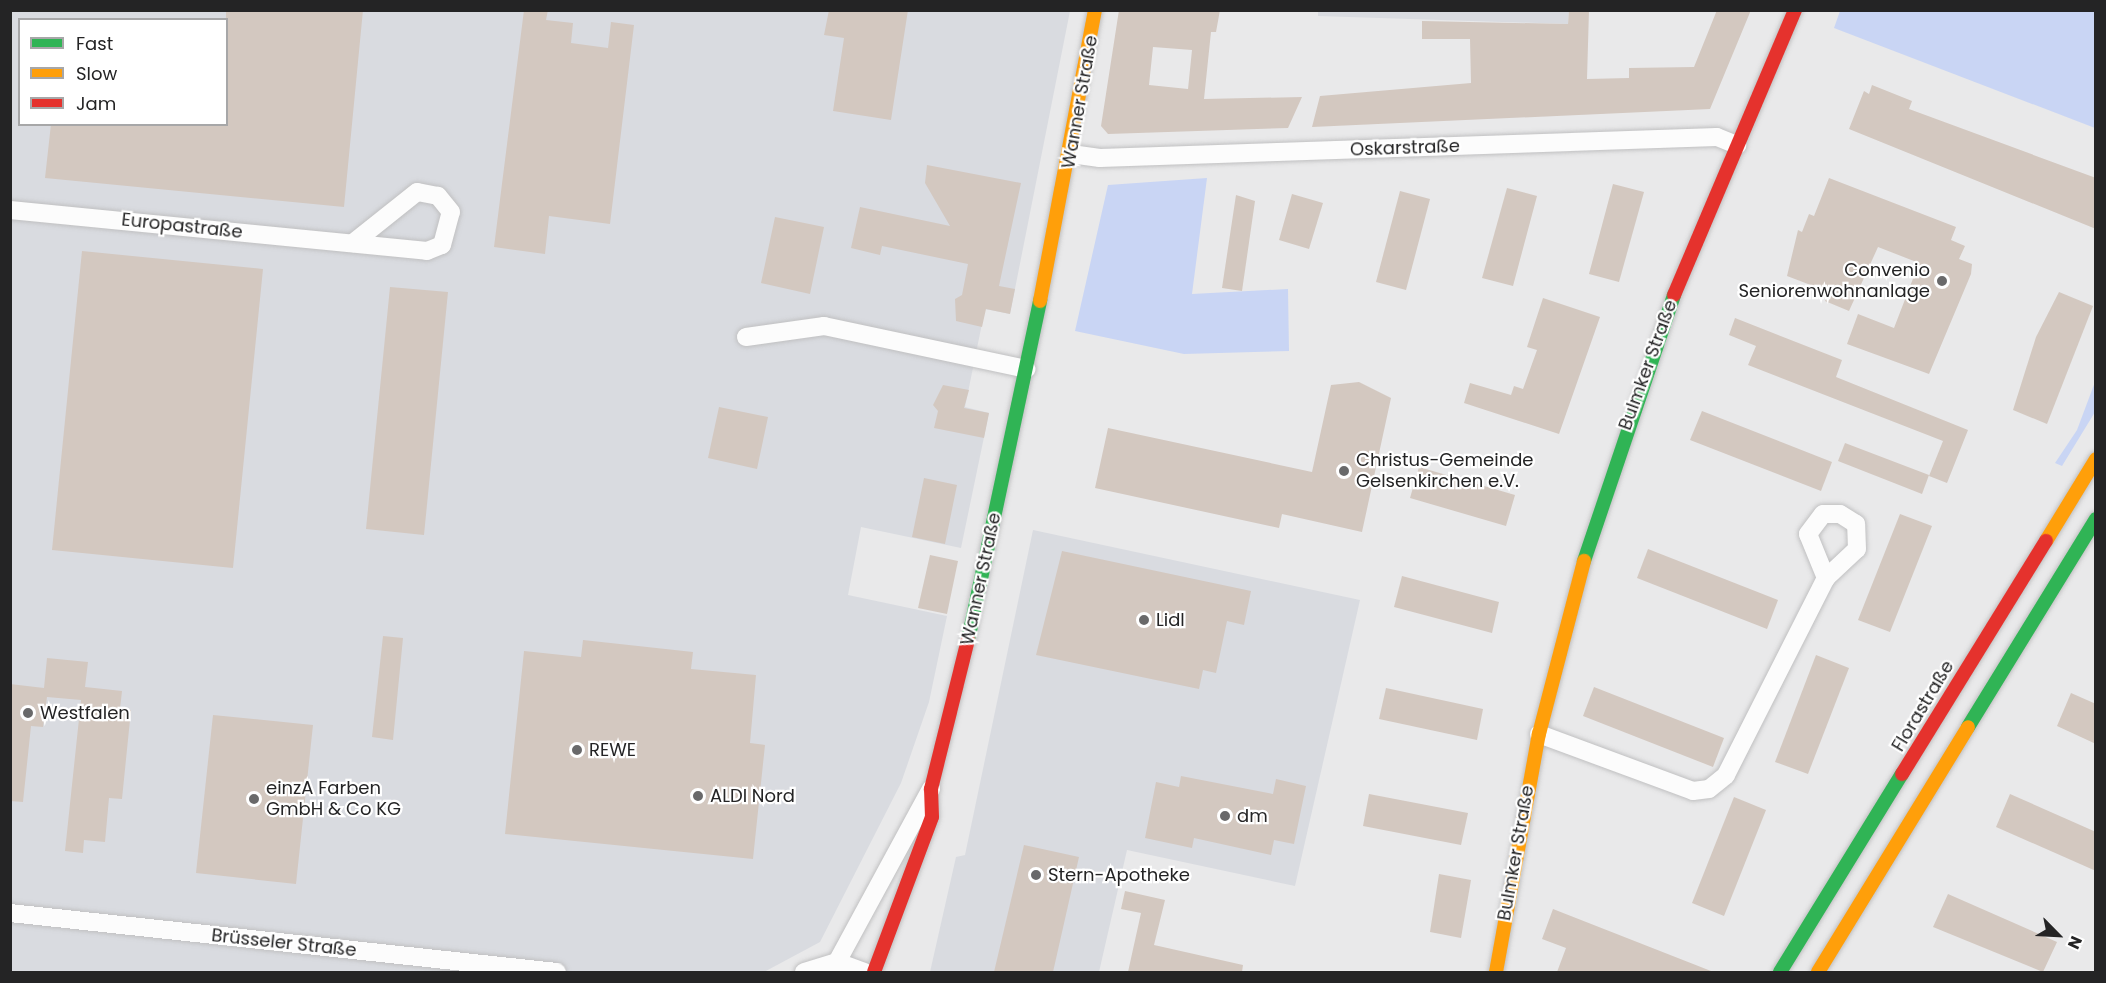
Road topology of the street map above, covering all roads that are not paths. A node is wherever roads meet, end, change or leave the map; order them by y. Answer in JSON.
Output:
{"nodes":[{"id":1,"x":1095,"y":10,"type":"edge"},
{"id":2,"x":1795,"y":10,"type":"edge"},
{"id":3,"x":1737,"y":145,"type":"junction"},
{"id":4,"x":1071,"y":154,"type":"junction"},
{"id":5,"x":10,"y":210,"type":"edge"},
{"id":6,"x":353,"y":243,"type":"junction"},
{"id":7,"x":746,"y":338,"type":"dead end"},
{"id":8,"x":1026,"y":369,"type":"junction"},
{"id":9,"x":2096,"y":459,"type":"edge"},
{"id":10,"x":2096,"y":519,"type":"edge"},
{"id":11,"x":1826,"y":578,"type":"dead end"},
{"id":12,"x":1539,"y":734,"type":"junction"},
{"id":13,"x":931,"y":789,"type":"junction"},
{"id":14,"x":10,"y":913,"type":"edge"},
{"id":15,"x":837,"y":962,"type":"junction"},
{"id":16,"x":405,"y":964,"type":"edge"},
{"id":17,"x":557,"y":972,"type":"edge"},
{"id":18,"x":804,"y":972,"type":"edge"},
{"id":19,"x":864,"y":972,"type":"edge"},
{"id":20,"x":874,"y":972,"type":"edge"},
{"id":21,"x":1496,"y":972,"type":"edge"},
{"id":22,"x":1780,"y":972,"type":"edge"},
{"id":23,"x":1818,"y":972,"type":"edge"}],
"edges":[{"from":1,"to":4,"type":"street","name":"Wanner Straße"},
{"from":2,"to":3,"type":"street","name":"Bulmker Straße"},
{"from":3,"to":4,"type":"street","name":"Oskarstraße"},
{"from":3,"to":12,"type":"street","name":"Bulmker Straße"},
{"from":4,"to":8,"type":"street","name":"Wanner Straße"},
{"from":5,"to":6,"type":"street","name":"Europastraße"},
{"from":6,"to":6,"type":"street","name":"Europastraße"},
{"from":7,"to":8,"type":"street"},
{"from":8,"to":13,"type":"street","name":"Wanner Straße"},
{"from":9,"to":22,"type":"street","name":"Florastraße"},
{"from":10,"to":23,"type":"street"},
{"from":11,"to":12,"type":"street"},
{"from":12,"to":21,"type":"street","name":"Bulmker Straße"},
{"from":13,"to":15,"type":"street","name":"Wanner Straße"},
{"from":13,"to":20,"type":"street","name":"Wanner Straße"},
{"from":14,"to":16,"type":"street","name":"Brüsseler Straße"},
{"from":15,"to":18,"type":"street"},
{"from":15,"to":19,"type":"street"},
{"from":16,"to":17,"type":"street","name":"Brüsseler Straße"}]}
